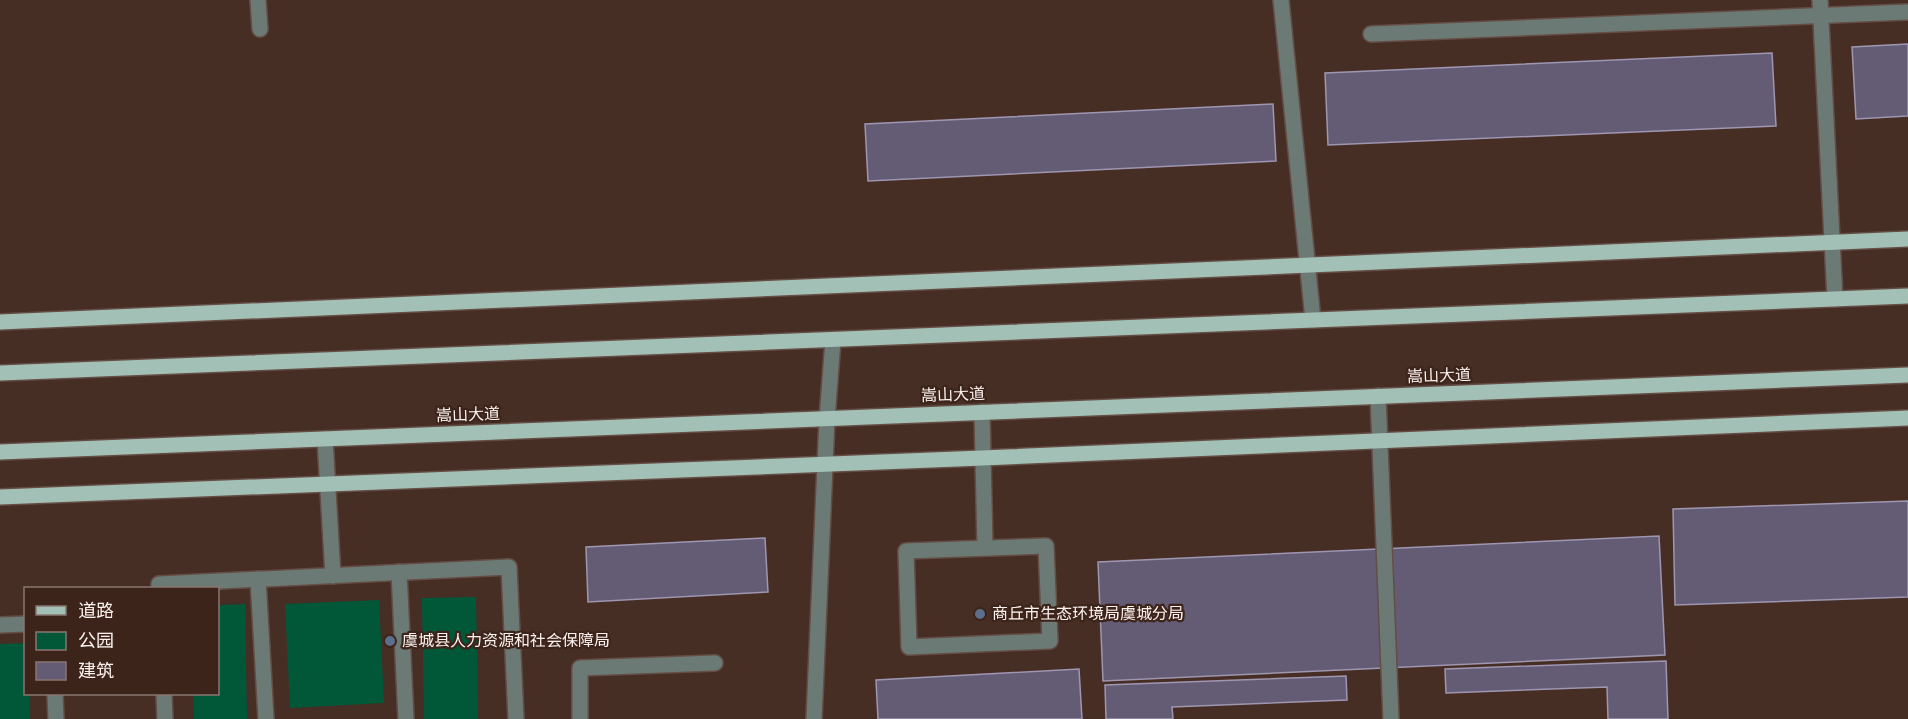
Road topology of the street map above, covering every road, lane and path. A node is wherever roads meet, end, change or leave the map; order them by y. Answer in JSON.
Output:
{"nodes":[{"id":1,"x":258,"y":0,"type":"edge"},
{"id":2,"x":1281,"y":0,"type":"edge"},
{"id":3,"x":1820,"y":0,"type":"edge"},
{"id":4,"x":1908,"y":12,"type":"edge"},
{"id":5,"x":1820,"y":16,"type":"junction"},
{"id":6,"x":260,"y":29,"type":"dead end"},
{"id":7,"x":1371,"y":34,"type":"dead end"},
{"id":8,"x":1908,"y":239,"type":"edge"},
{"id":9,"x":1832,"y":242,"type":"junction"},
{"id":10,"x":1306,"y":265,"type":"junction"},
{"id":11,"x":1908,"y":296,"type":"edge"},
{"id":12,"x":1835,"y":299,"type":"junction"},
{"id":13,"x":1312,"y":320,"type":"junction"},
{"id":14,"x":0,"y":322,"type":"edge"},
{"id":15,"x":833,"y":340,"type":"junction"},
{"id":16,"x":0,"y":373,"type":"edge"},
{"id":17,"x":1908,"y":375,"type":"edge"},
{"id":18,"x":1378,"y":396,"type":"junction"},
{"id":19,"x":982,"y":412,"type":"junction"},
{"id":20,"x":827,"y":418,"type":"junction"},
{"id":21,"x":1908,"y":418,"type":"edge"},
{"id":22,"x":325,"y":439,"type":"junction"},
{"id":23,"x":1380,"y":441,"type":"junction"},
{"id":24,"x":0,"y":452,"type":"edge"},
{"id":25,"x":982,"y":458,"type":"junction"},
{"id":26,"x":825,"y":464,"type":"junction"},
{"id":27,"x":328,"y":484,"type":"junction"},
{"id":28,"x":0,"y":497,"type":"edge"},
{"id":29,"x":985,"y":548,"type":"junction"},
{"id":30,"x":399,"y":572,"type":"junction"},
{"id":31,"x":333,"y":576,"type":"junction"},
{"id":32,"x":258,"y":579,"type":"junction"},
{"id":33,"x":159,"y":587,"type":"edge"},
{"id":34,"x":24,"y":624,"type":"edge"},
{"id":35,"x":0,"y":625,"type":"edge"},
{"id":36,"x":715,"y":663,"type":"dead end"},
{"id":37,"x":55,"y":695,"type":"edge"},
{"id":38,"x":164,"y":695,"type":"edge"},
{"id":39,"x":56,"y":719,"type":"edge"},
{"id":40,"x":165,"y":719,"type":"edge"},
{"id":41,"x":266,"y":719,"type":"edge"},
{"id":42,"x":406,"y":719,"type":"edge"},
{"id":43,"x":516,"y":719,"type":"edge"},
{"id":44,"x":580,"y":719,"type":"edge"},
{"id":45,"x":814,"y":719,"type":"edge"},
{"id":46,"x":1391,"y":719,"type":"edge"}],
"edges":[{"from":1,"to":6,"type":"street"},
{"from":2,"to":10,"type":"street"},
{"from":3,"to":5,"type":"street"},
{"from":4,"to":5,"type":"street"},
{"from":5,"to":7,"type":"street"},
{"from":5,"to":9,"type":"street"},
{"from":8,"to":9,"type":"main road"},
{"from":9,"to":10,"type":"main road"},
{"from":9,"to":12,"type":"street"},
{"from":10,"to":13,"type":"street"},
{"from":10,"to":14,"type":"main road"},
{"from":11,"to":12,"type":"main road"},
{"from":12,"to":13,"type":"main road"},
{"from":13,"to":15,"type":"main road"},
{"from":15,"to":16,"type":"main road"},
{"from":15,"to":20,"type":"street"},
{"from":17,"to":18,"type":"main road","name":"嵩山大道"},
{"from":18,"to":19,"type":"main road","name":"嵩山大道"},
{"from":18,"to":23,"type":"street"},
{"from":19,"to":20,"type":"main road","name":"嵩山大道"},
{"from":19,"to":25,"type":"street"},
{"from":20,"to":22,"type":"main road","name":"嵩山大道"},
{"from":20,"to":26,"type":"street"},
{"from":21,"to":23,"type":"main road"},
{"from":22,"to":24,"type":"main road","name":"嵩山大道"},
{"from":22,"to":27,"type":"street"},
{"from":23,"to":25,"type":"main road"},
{"from":23,"to":46,"type":"street"},
{"from":25,"to":26,"type":"main road"},
{"from":25,"to":29,"type":"street"},
{"from":26,"to":27,"type":"main road"},
{"from":26,"to":45,"type":"street"},
{"from":27,"to":28,"type":"main road"},
{"from":27,"to":31,"type":"street"},
{"from":29,"to":29,"type":"street"},
{"from":30,"to":31,"type":"street"},
{"from":30,"to":42,"type":"street"},
{"from":30,"to":43,"type":"street"},
{"from":31,"to":32,"type":"street"},
{"from":32,"to":33,"type":"street"},
{"from":32,"to":41,"type":"street"},
{"from":34,"to":35,"type":"street"},
{"from":36,"to":44,"type":"street"},
{"from":37,"to":39,"type":"street"},
{"from":38,"to":40,"type":"street"}]}
